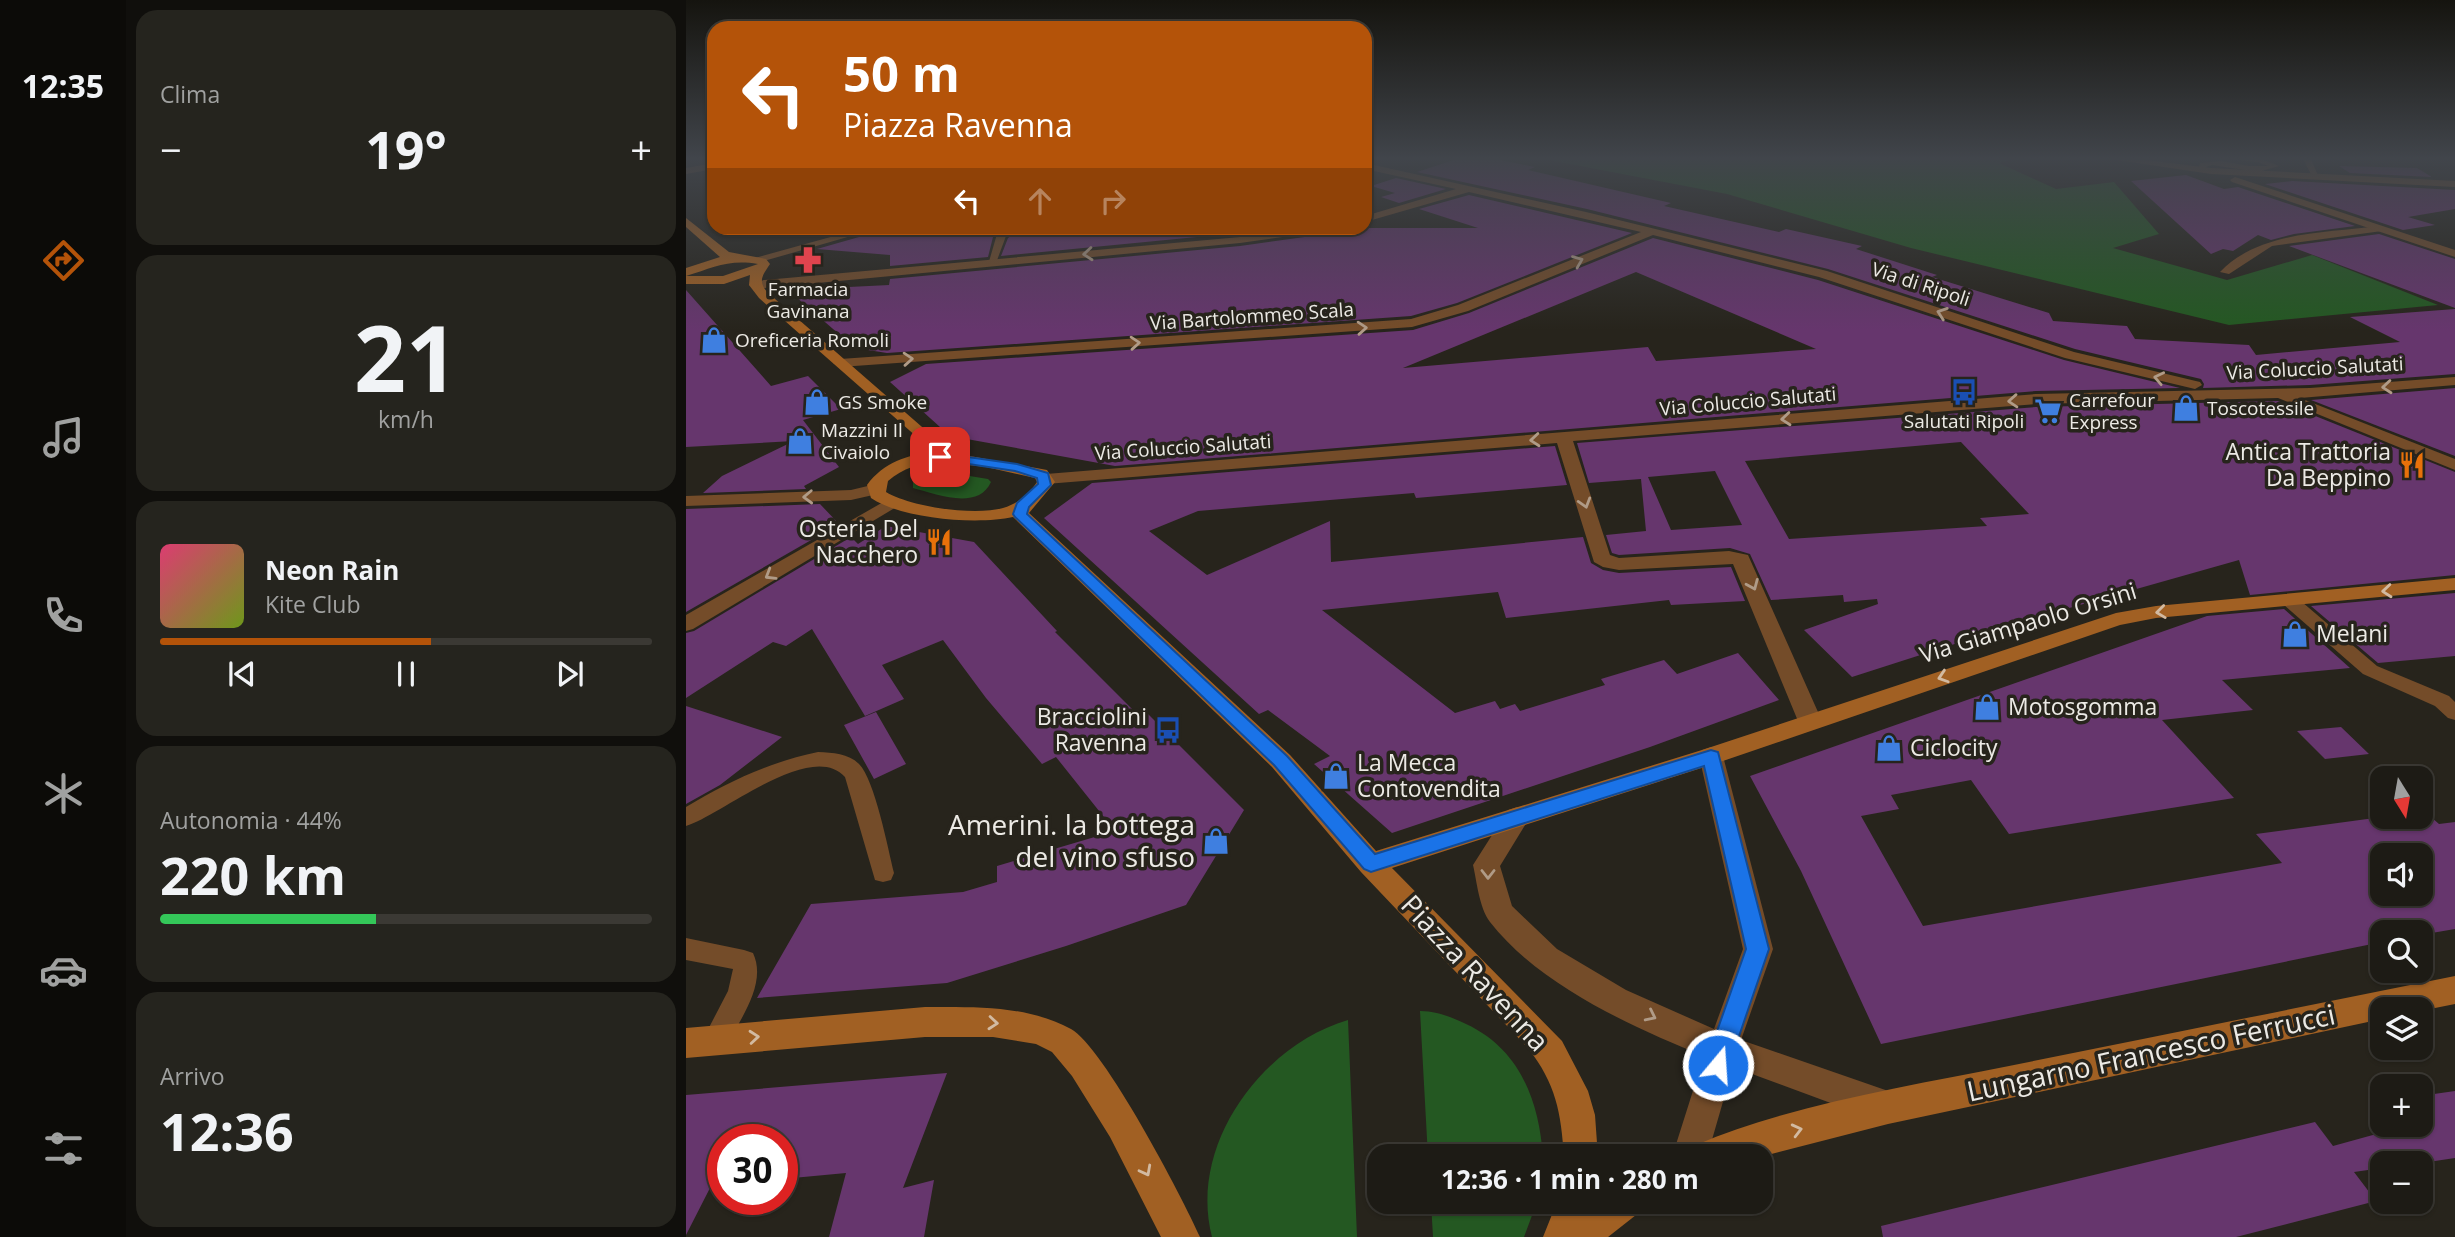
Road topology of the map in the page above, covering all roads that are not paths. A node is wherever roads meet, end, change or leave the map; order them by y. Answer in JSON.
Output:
{"nodes":[{"id":1,"x":1580,"y":215,"type":"edge"},
{"id":2,"x":2337,"y":215,"type":"edge"},
{"id":3,"x":686,"y":221,"type":"edge"},
{"id":4,"x":2379,"y":229,"type":"junction"},
{"id":5,"x":1651,"y":232,"type":"junction"},
{"id":6,"x":851,"y":235,"type":"edge"},
{"id":7,"x":1002,"y":235,"type":"edge"},
{"id":8,"x":1278,"y":235,"type":"edge"},
{"id":9,"x":2455,"y":254,"type":"edge"},
{"id":10,"x":740,"y":258,"type":"junction"},
{"id":11,"x":760,"y":263,"type":"junction"},
{"id":12,"x":991,"y":263,"type":"junction"},
{"id":13,"x":687,"y":272,"type":"edge"},
{"id":14,"x":2225,"y":272,"type":"dead end"},
{"id":15,"x":755,"y":285,"type":"junction"},
{"id":16,"x":840,"y":363,"type":"junction"},
{"id":17,"x":2455,"y":381,"type":"edge"},
{"id":18,"x":2276,"y":393,"type":"junction"},
{"id":19,"x":1564,"y":438,"type":"junction"},
{"id":20,"x":953,"y":457,"type":"junction"},
{"id":21,"x":2455,"y":465,"type":"edge"},
{"id":22,"x":1046,"y":479,"type":"junction"},
{"id":23,"x":884,"y":496,"type":"junction"},
{"id":24,"x":686,"y":501,"type":"edge"},
{"id":25,"x":1022,"y":506,"type":"junction"},
{"id":26,"x":2455,"y":584,"type":"edge"},
{"id":27,"x":2289,"y":600,"type":"junction"},
{"id":28,"x":686,"y":624,"type":"edge"},
{"id":29,"x":2455,"y":713,"type":"edge"},
{"id":30,"x":1810,"y":721,"type":"junction"},
{"id":31,"x":1711,"y":757,"type":"junction"},
{"id":32,"x":1517,"y":817,"type":"junction"},
{"id":33,"x":686,"y":818,"type":"edge"},
{"id":34,"x":1371,"y":863,"type":"junction"},
{"id":35,"x":883,"y":873,"type":"dead end"},
{"id":36,"x":686,"y":949,"type":"edge"},
{"id":37,"x":2455,"y":990,"type":"edge"},
{"id":38,"x":700,"y":1042,"type":"edge"},
{"id":39,"x":1722,"y":1050,"type":"junction"},
{"id":40,"x":1888,"y":1107,"type":"junction"},
{"id":41,"x":1580,"y":1144,"type":"edge"},
{"id":42,"x":1693,"y":1144,"type":"edge"},
{"id":43,"x":1746,"y":1144,"type":"edge"},
{"id":44,"x":1571,"y":1214,"type":"edge"},
{"id":45,"x":1608,"y":1214,"type":"edge"},
{"id":46,"x":1177,"y":1236,"type":"edge"},
{"id":47,"x":1562,"y":1237,"type":"edge"},
{"id":48,"x":1578,"y":1237,"type":"edge"}],
"edges":[{"from":1,"to":5,"type":"street","name":"Via di Ripoli"},
{"from":2,"to":4,"type":"street"},
{"from":3,"to":10,"type":"street"},
{"from":4,"to":9,"type":"street"},
{"from":4,"to":14,"type":"lane"},
{"from":16,"to":5,"type":"street","name":"Via Bartolommeo Scala","one_way":true},
{"from":18,"to":5,"type":"street","name":"Via di Ripoli","one_way":true},
{"from":6,"to":11,"type":"street"},
{"from":7,"to":12,"type":"lane"},
{"from":8,"to":12,"type":"street","one_way":true},
{"from":10,"to":11,"type":"street"},
{"from":10,"to":13,"type":"street"},
{"from":11,"to":13,"type":"street"},
{"from":11,"to":15,"type":"street"},
{"from":12,"to":15,"type":"street"},
{"from":15,"to":16,"type":"street"},
{"from":16,"to":20,"type":"street"},
{"from":17,"to":18,"type":"street","name":"Via Coluccio Salutati","one_way":true},
{"from":18,"to":19,"type":"street","name":"Via Coluccio Salutati","one_way":true},
{"from":18,"to":21,"type":"street","name":"Via di Ripoli"},
{"from":19,"to":22,"type":"street","name":"Via Coluccio Salutati","one_way":true},
{"from":19,"to":30,"type":"street","one_way":true},
{"from":20,"to":22,"type":"street"},
{"from":20,"to":23,"type":"street"},
{"from":22,"to":25,"type":"street"},
{"from":23,"to":24,"type":"street","one_way":true},
{"from":23,"to":25,"type":"street"},
{"from":23,"to":28,"type":"street","one_way":true},
{"from":25,"to":34,"type":"street","name":"Piazza Ravenna"},
{"from":26,"to":27,"type":"street","name":"Via Giampaolo Orsini","one_way":true},
{"from":27,"to":29,"type":"lane"},
{"from":27,"to":30,"type":"street","name":"Via Giampaolo Orsini","one_way":true},
{"from":30,"to":31,"type":"street","name":"Via Giampaolo Orsini"},
{"from":31,"to":32,"type":"street"},
{"from":31,"to":39,"type":"street"},
{"from":32,"to":34,"type":"street"},
{"from":32,"to":39,"type":"street","one_way":true},
{"from":33,"to":35,"type":"lane"},
{"from":34,"to":41,"type":"street","name":"Piazza Ravenna"},
{"from":36,"to":38,"type":"lane"},
{"from":37,"to":40,"type":"street","name":"Lungarno Francesco Ferrucci"},
{"from":38,"to":46,"type":"street","one_way":true},
{"from":39,"to":40,"type":"street"},
{"from":39,"to":42,"type":"street"},
{"from":43,"to":40,"type":"street","one_way":true},
{"from":44,"to":47,"type":"street"},
{"from":45,"to":48,"type":"street"}]}
